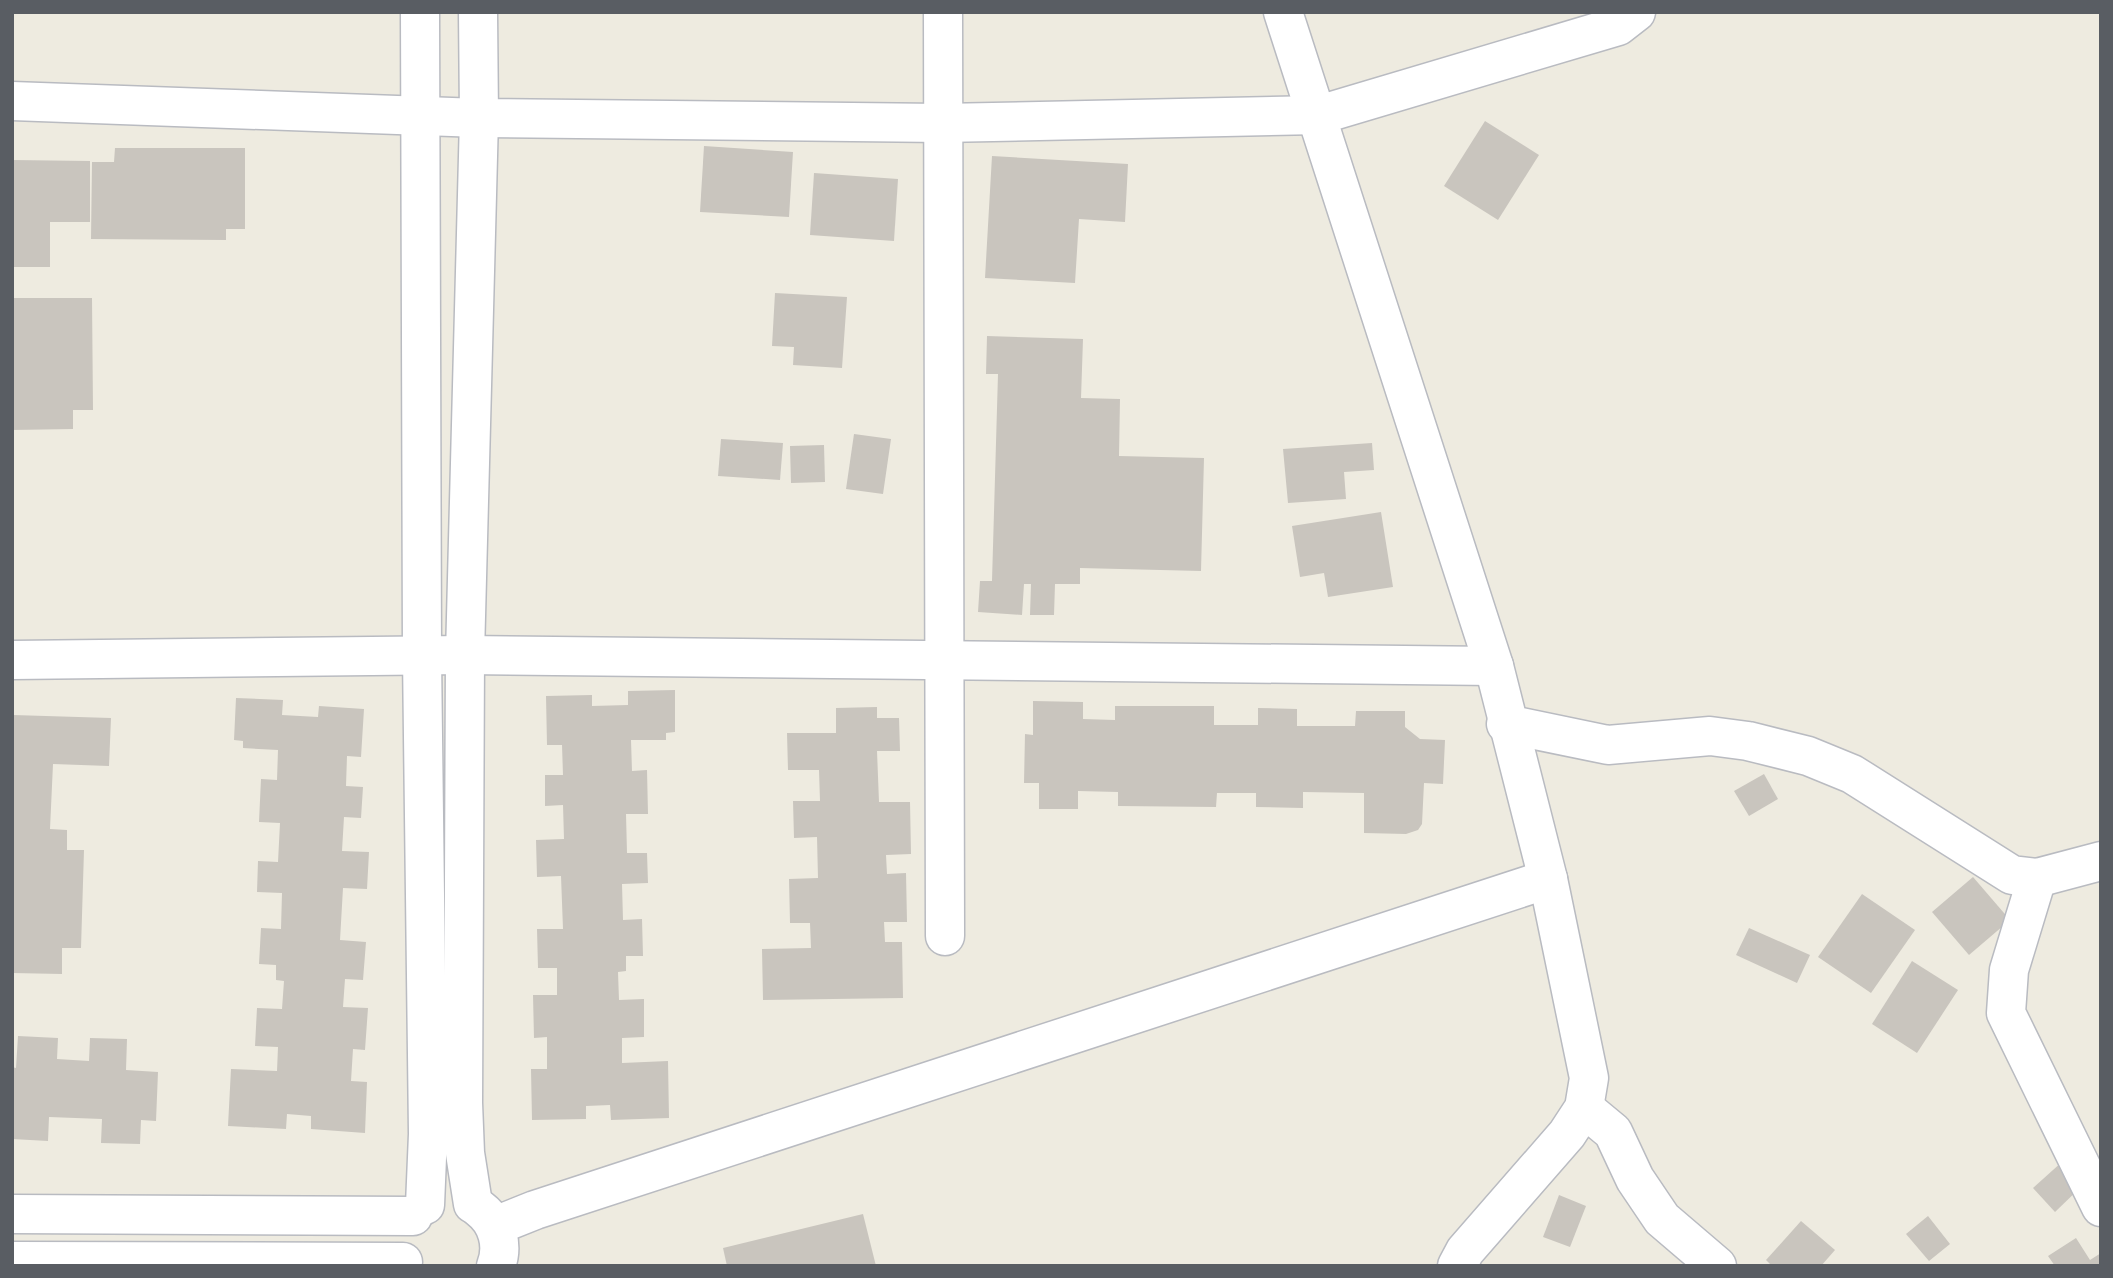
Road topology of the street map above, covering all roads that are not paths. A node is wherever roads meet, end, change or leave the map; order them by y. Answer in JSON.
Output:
{"nodes":[{"id":1,"x":420,"y":12,"type":"edge"},
{"id":2,"x":478,"y":12,"type":"edge"},
{"id":3,"x":943,"y":12,"type":"edge"},
{"id":4,"x":1283,"y":12,"type":"edge"},
{"id":5,"x":1636,"y":12,"type":"edge"},
{"id":6,"x":12,"y":102,"type":"edge"},
{"id":7,"x":1319,"y":115,"type":"junction"},
{"id":8,"x":419,"y":116,"type":"junction"},
{"id":9,"x":479,"y":118,"type":"junction"},
{"id":10,"x":942,"y":123,"type":"junction"},
{"id":11,"x":465,"y":655,"type":"junction"},
{"id":12,"x":422,"y":656,"type":"junction"},
{"id":13,"x":942,"y":659,"type":"junction"},
{"id":14,"x":12,"y":660,"type":"edge"},
{"id":15,"x":1494,"y":667,"type":"junction"},
{"id":16,"x":1506,"y":724,"type":"junction"},
{"id":17,"x":2101,"y":861,"type":"edge"},
{"id":18,"x":2037,"y":878,"type":"junction"},
{"id":19,"x":1548,"y":879,"type":"junction"},
{"id":20,"x":945,"y":936,"type":"dead end"},
{"id":21,"x":1584,"y":1108,"type":"junction"},
{"id":22,"x":2101,"y":1207,"type":"edge"},
{"id":23,"x":419,"y":1210,"type":"junction"},
{"id":24,"x":12,"y":1214,"type":"edge"},
{"id":25,"x":491,"y":1234,"type":"edge"},
{"id":26,"x":12,"y":1261,"type":"edge"},
{"id":27,"x":404,"y":1264,"type":"edge"},
{"id":28,"x":530,"y":1266,"type":"edge"},
{"id":29,"x":1457,"y":1266,"type":"edge"},
{"id":30,"x":1717,"y":1266,"type":"edge"}],
"edges":[{"from":1,"to":8,"type":"street"},
{"from":2,"to":9,"type":"street"},
{"from":3,"to":10,"type":"street"},
{"from":4,"to":7,"type":"street"},
{"from":5,"to":7,"type":"street"},
{"from":6,"to":8,"type":"street"},
{"from":7,"to":10,"type":"street"},
{"from":7,"to":15,"type":"street"},
{"from":8,"to":9,"type":"street"},
{"from":8,"to":12,"type":"street"},
{"from":9,"to":10,"type":"street"},
{"from":9,"to":11,"type":"street"},
{"from":10,"to":13,"type":"street"},
{"from":11,"to":12,"type":"street"},
{"from":11,"to":13,"type":"street"},
{"from":11,"to":25,"type":"street"},
{"from":12,"to":14,"type":"street"},
{"from":12,"to":23,"type":"street"},
{"from":13,"to":15,"type":"street"},
{"from":13,"to":20,"type":"street"},
{"from":15,"to":16,"type":"street"},
{"from":16,"to":18,"type":"street"},
{"from":16,"to":19,"type":"street"},
{"from":17,"to":18,"type":"street"},
{"from":18,"to":22,"type":"street"},
{"from":19,"to":21,"type":"street"},
{"from":19,"to":25,"type":"street"},
{"from":21,"to":29,"type":"street"},
{"from":21,"to":30,"type":"street"},
{"from":23,"to":24,"type":"street"},
{"from":23,"to":25,"type":"street"},
{"from":23,"to":27,"type":"street"},
{"from":25,"to":28,"type":"street"},
{"from":26,"to":27,"type":"street"}]}
